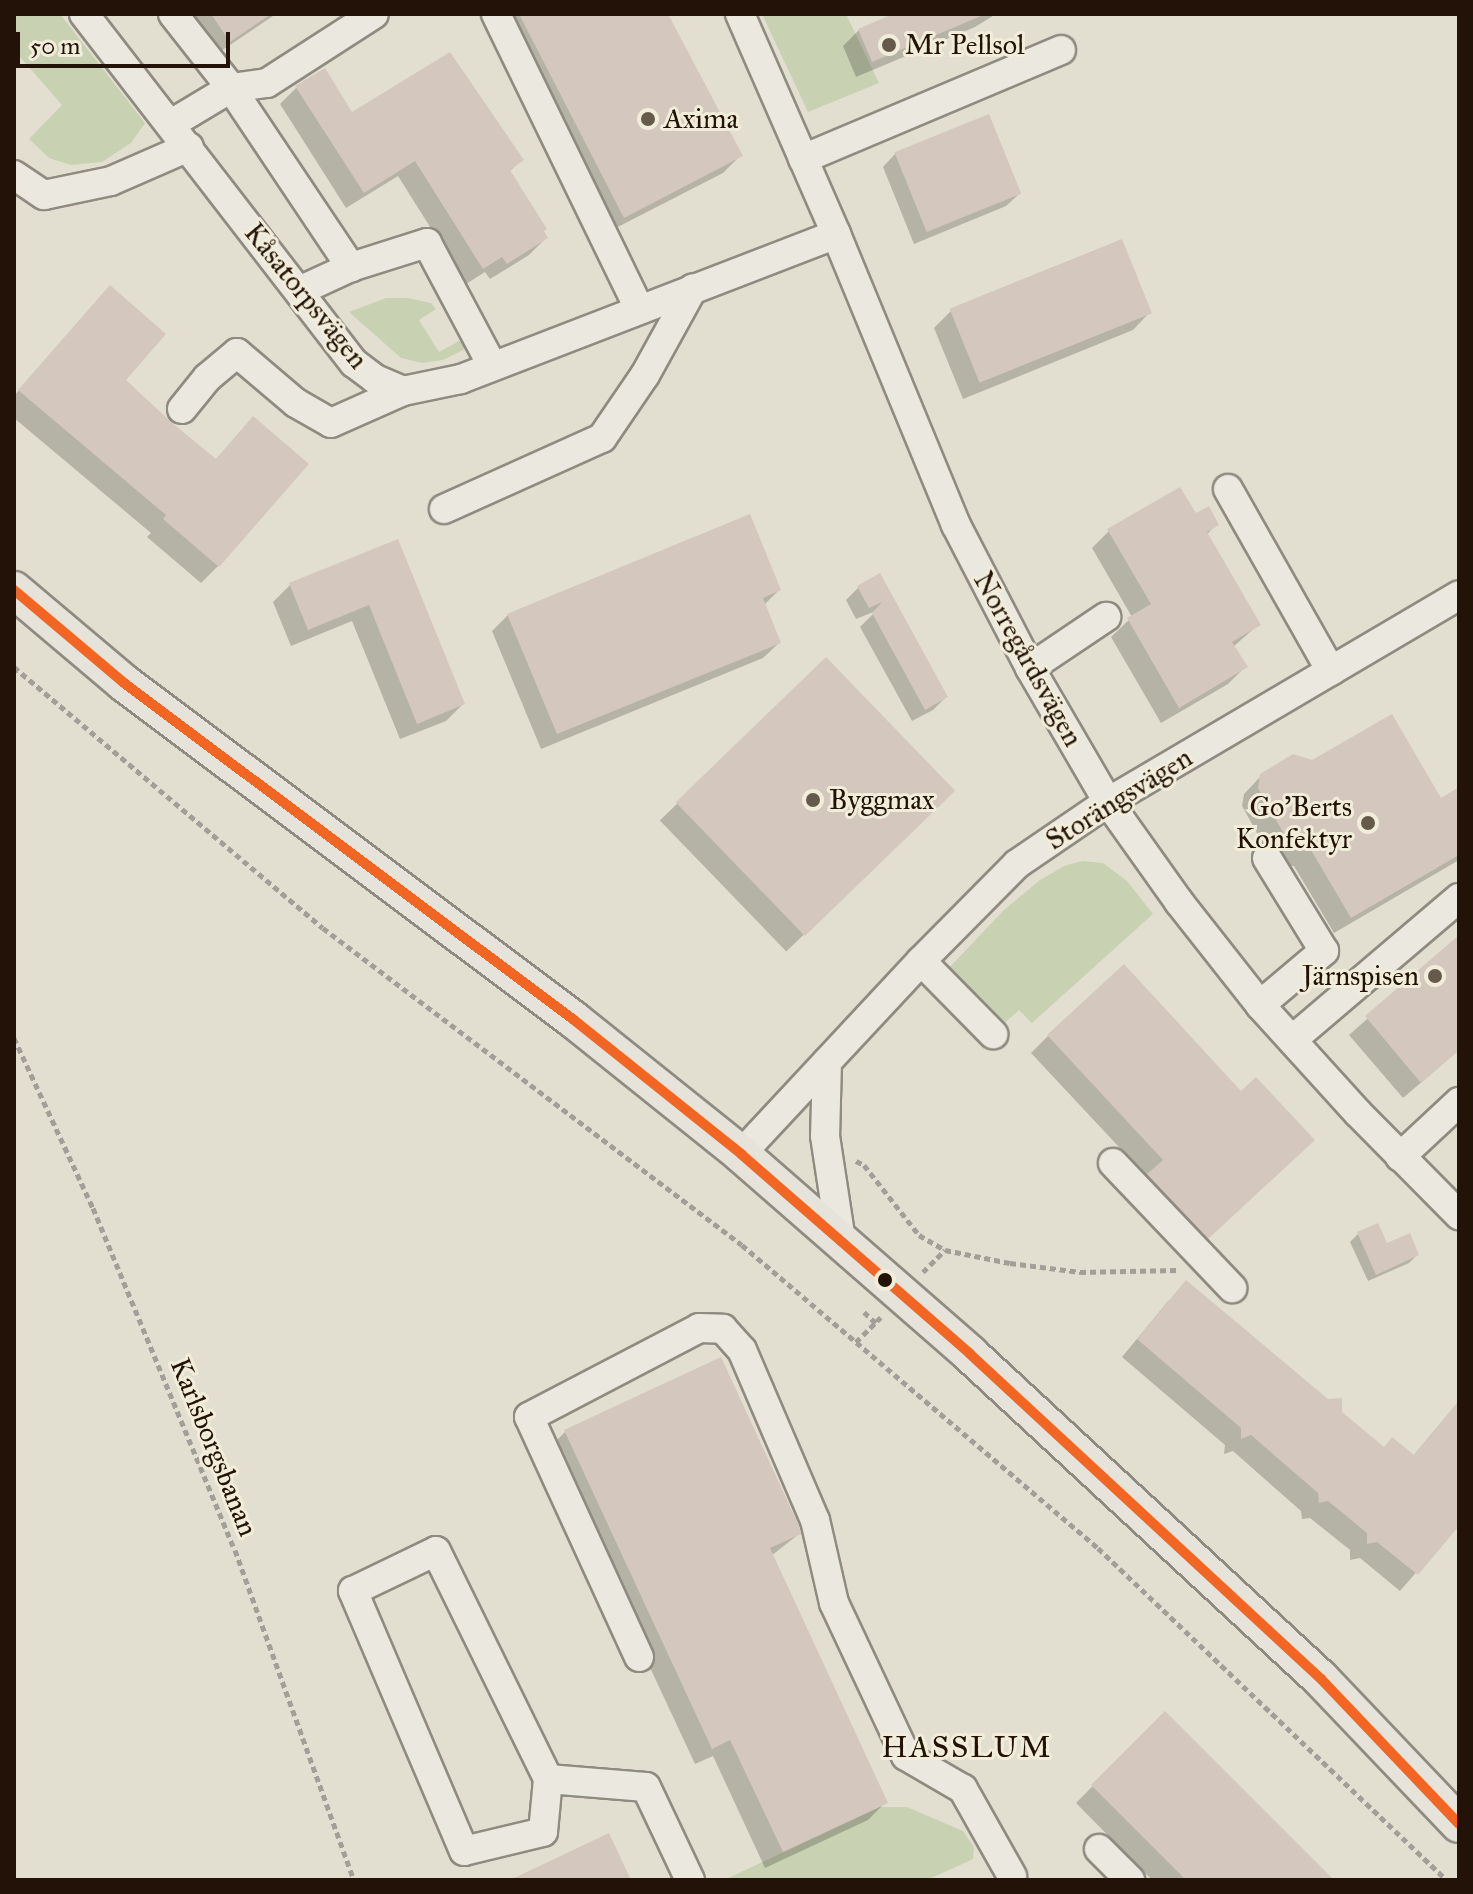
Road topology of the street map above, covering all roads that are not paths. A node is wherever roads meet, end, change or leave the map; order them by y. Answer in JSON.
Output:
{"nodes":[{"id":1,"x":84,"y":14,"type":"edge"},
{"id":2,"x":173,"y":14,"type":"edge"},
{"id":3,"x":374,"y":14,"type":"edge"},
{"id":4,"x":496,"y":14,"type":"edge"},
{"id":5,"x":740,"y":14,"type":"edge"},
{"id":6,"x":1061,"y":50,"type":"dead end"},
{"id":7,"x":231,"y":88,"type":"junction"},
{"id":8,"x":171,"y":124,"type":"junction"},
{"id":9,"x":189,"y":147,"type":"junction"},
{"id":10,"x":803,"y":159,"type":"junction"},
{"id":11,"x":14,"y":175,"type":"edge"},
{"id":12,"x":836,"y":234,"type":"junction"},
{"id":13,"x":351,"y":267,"type":"junction"},
{"id":14,"x":693,"y":288,"type":"junction"},
{"id":15,"x":299,"y":291,"type":"junction"},
{"id":16,"x":639,"y":309,"type":"junction"},
{"id":17,"x":492,"y":365,"type":"junction"},
{"id":18,"x":403,"y":391,"type":"junction"},
{"id":19,"x":182,"y":409,"type":"dead end"},
{"id":20,"x":1228,"y":489,"type":"dead end"},
{"id":21,"x":444,"y":509,"type":"dead end"},
{"id":22,"x":14,"y":590,"type":"edge"},
{"id":23,"x":1459,"y":595,"type":"edge"},
{"id":24,"x":1106,"y":617,"type":"dead end"},
{"id":25,"x":1030,"y":668,"type":"junction"},
{"id":26,"x":1331,"y":671,"type":"junction"},
{"id":27,"x":1108,"y":802,"type":"junction"},
{"id":28,"x":1267,"y":858,"type":"dead end"},
{"id":29,"x":1459,"y":898,"type":"edge"},
{"id":30,"x":921,"y":961,"type":"junction"},
{"id":31,"x":1260,"y":1005,"type":"junction"},
{"id":32,"x":993,"y":1034,"type":"dead end"},
{"id":33,"x":1292,"y":1040,"type":"junction"},
{"id":34,"x":827,"y":1062,"type":"junction"},
{"id":35,"x":1459,"y":1102,"type":"edge"},
{"id":36,"x":741,"y":1154,"type":"junction"},
{"id":37,"x":1400,"y":1157,"type":"junction"},
{"id":38,"x":1113,"y":1163,"type":"dead end"},
{"id":39,"x":1459,"y":1215,"type":"edge"},
{"id":40,"x":841,"y":1241,"type":"junction"},
{"id":41,"x":1232,"y":1288,"type":"dead end"},
{"id":42,"x":639,"y":1657,"type":"dead end"},
{"id":43,"x":548,"y":1779,"type":"junction"},
{"id":44,"x":1459,"y":1824,"type":"edge"},
{"id":45,"x":1099,"y":1849,"type":"dead end"},
{"id":46,"x":1010,"y":1879,"type":"edge"},
{"id":47,"x":690,"y":1880,"type":"edge"},
{"id":48,"x":1130,"y":1880,"type":"edge"}],
"edges":[{"from":1,"to":8,"type":"street","name":"Kåsatorpsvägen"},
{"from":2,"to":7,"type":"street"},
{"from":3,"to":7,"type":"street"},
{"from":4,"to":16,"type":"street"},
{"from":5,"to":10,"type":"street","name":"Norregårdsvägen"},
{"from":6,"to":10,"type":"street"},
{"from":7,"to":8,"type":"street"},
{"from":7,"to":13,"type":"street"},
{"from":8,"to":9,"type":"street","name":"Kåsatorpsvägen"},
{"from":9,"to":11,"type":"street"},
{"from":9,"to":15,"type":"street","name":"Kåsatorpsvägen"},
{"from":10,"to":12,"type":"street","name":"Norregårdsvägen"},
{"from":12,"to":14,"type":"street"},
{"from":12,"to":25,"type":"street","name":"Norregårdsvägen"},
{"from":13,"to":15,"type":"street"},
{"from":13,"to":17,"type":"street"},
{"from":14,"to":16,"type":"street"},
{"from":14,"to":21,"type":"street"},
{"from":15,"to":18,"type":"street","name":"Kåsatorpsvägen"},
{"from":16,"to":17,"type":"street"},
{"from":17,"to":18,"type":"street"},
{"from":18,"to":19,"type":"street"},
{"from":20,"to":26,"type":"street"},
{"from":22,"to":36,"type":"main road"},
{"from":23,"to":26,"type":"street","name":"Storängsvägen"},
{"from":24,"to":25,"type":"street"},
{"from":25,"to":27,"type":"street","name":"Norregårdsvägen"},
{"from":26,"to":27,"type":"street","name":"Storängsvägen"},
{"from":27,"to":30,"type":"street","name":"Storängsvägen"},
{"from":27,"to":31,"type":"street","name":"Norregårdsvägen"},
{"from":28,"to":31,"type":"street"},
{"from":29,"to":33,"type":"street"},
{"from":30,"to":32,"type":"street"},
{"from":30,"to":34,"type":"street","name":"Storängsvägen"},
{"from":31,"to":33,"type":"street","name":"Norregårdsvägen"},
{"from":33,"to":37,"type":"street","name":"Norregårdsvägen"},
{"from":34,"to":36,"type":"street","name":"Storängsvägen"},
{"from":34,"to":40,"type":"street"},
{"from":35,"to":37,"type":"street"},
{"from":36,"to":40,"type":"main road"},
{"from":37,"to":39,"type":"street","name":"Norregårdsvägen"},
{"from":38,"to":41,"type":"street"},
{"from":40,"to":44,"type":"main road"},
{"from":42,"to":46,"type":"street"},
{"from":43,"to":43,"type":"street"},
{"from":43,"to":47,"type":"street"},
{"from":45,"to":48,"type":"street"}]}
